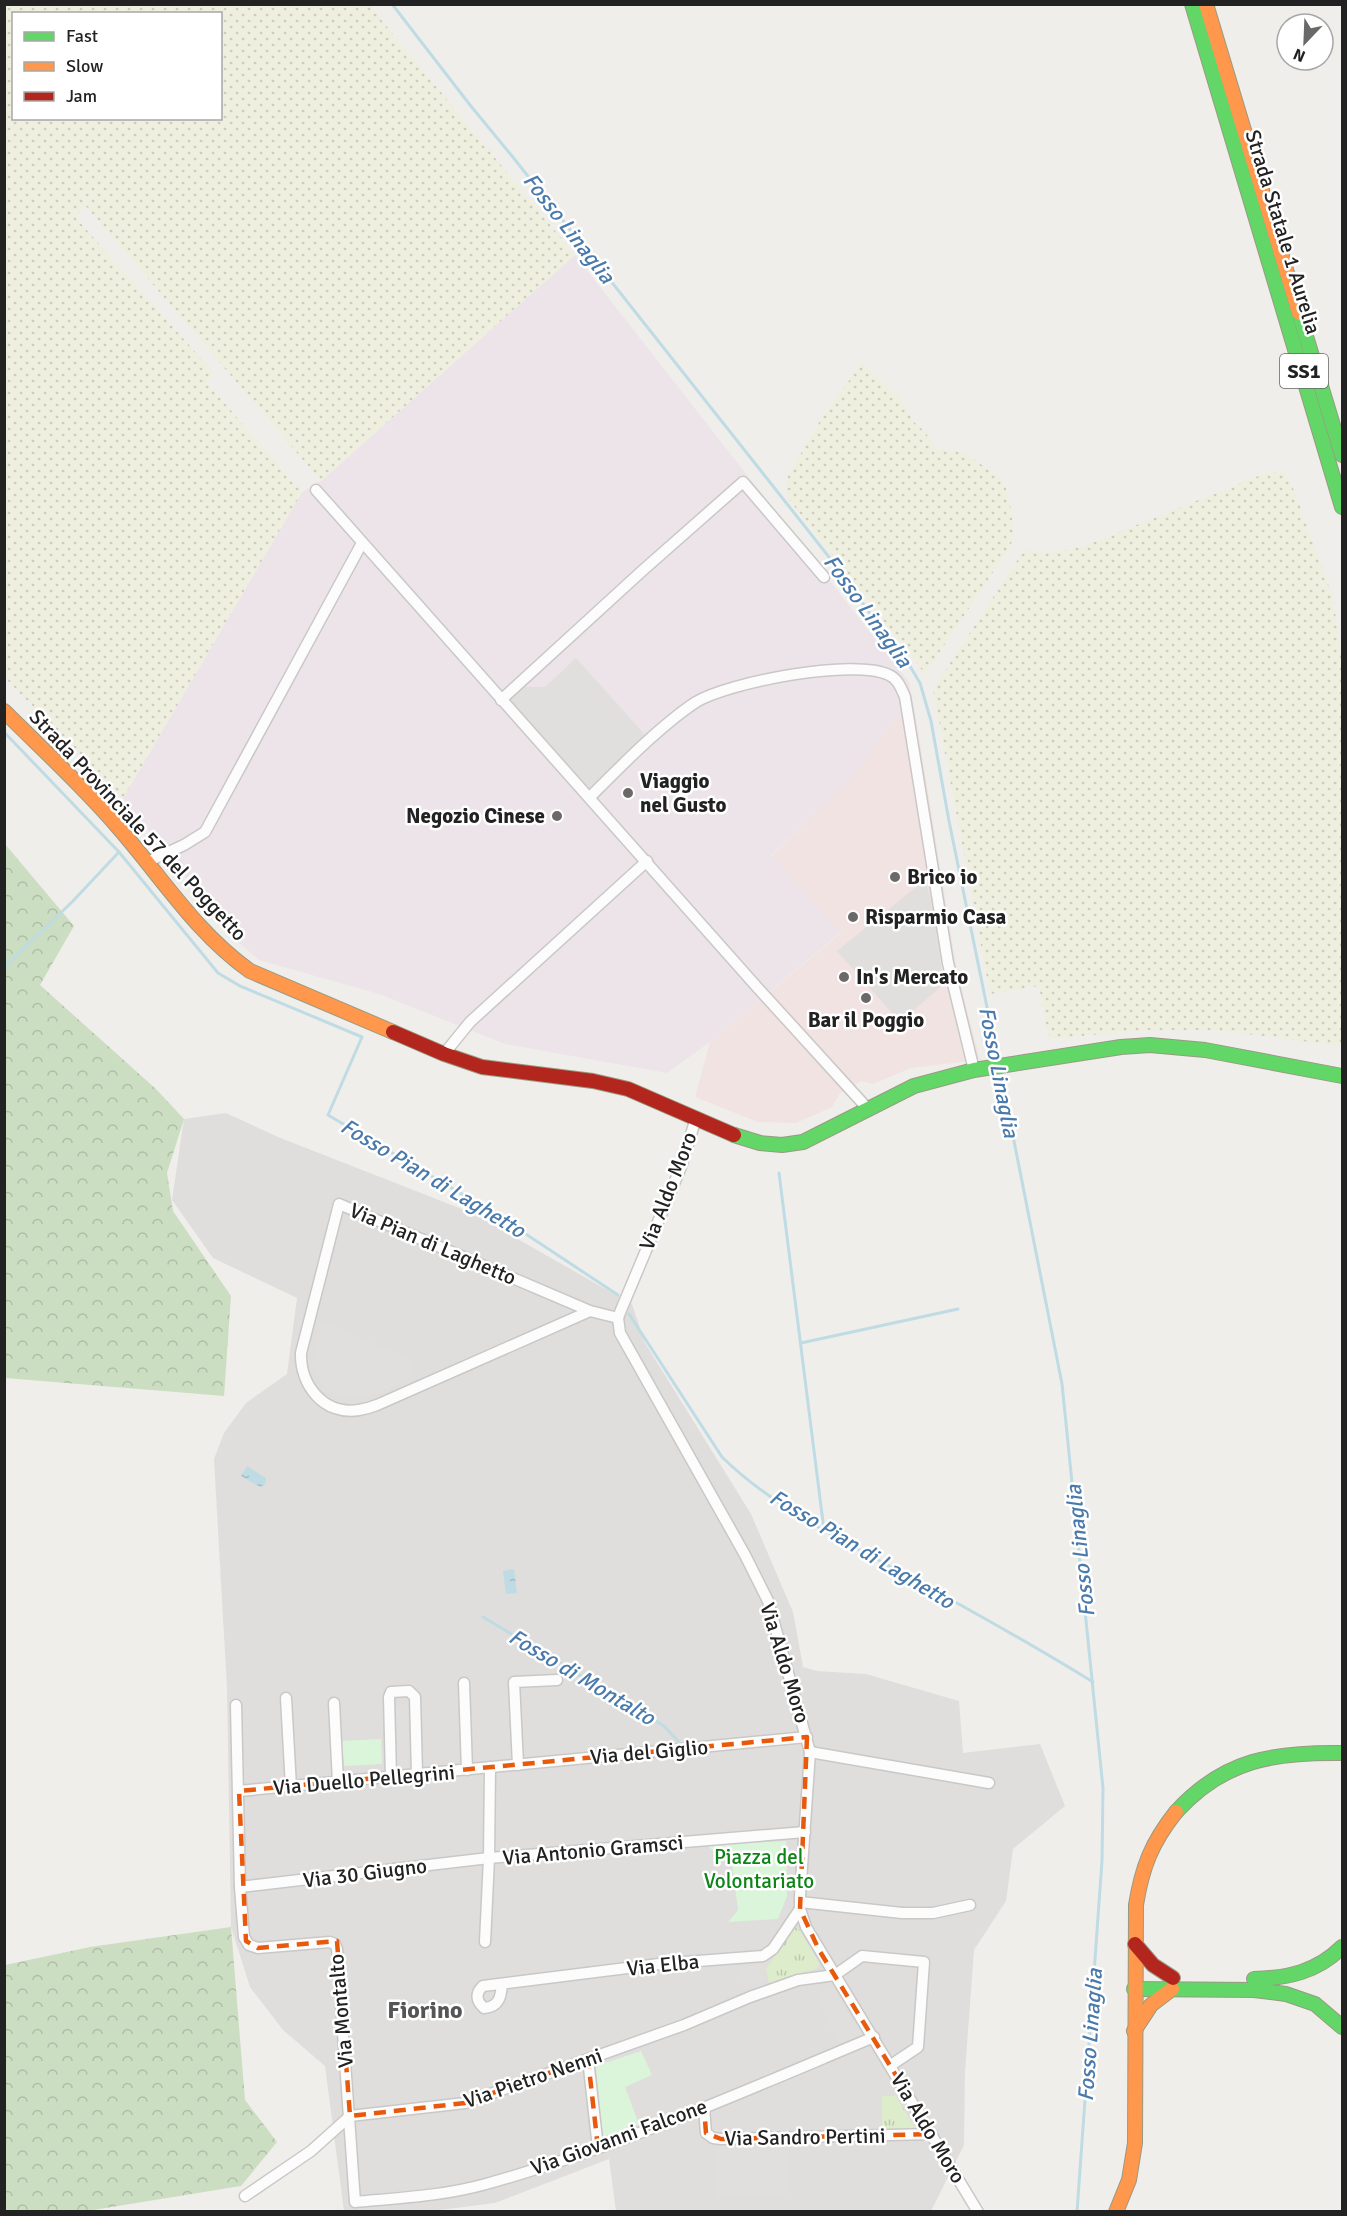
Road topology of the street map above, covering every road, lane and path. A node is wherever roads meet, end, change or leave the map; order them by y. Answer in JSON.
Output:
{"nodes":[{"id":1,"x":1192,"y":4,"type":"edge"},
{"id":2,"x":1206,"y":4,"type":"edge"},
{"id":3,"x":1342,"y":455,"type":"edge"},
{"id":4,"x":316,"y":490,"type":"dead end"},
{"id":5,"x":1342,"y":507,"type":"edge"},
{"id":6,"x":362,"y":543,"type":"junction"},
{"id":7,"x":824,"y":577,"type":"dead end"},
{"id":8,"x":501,"y":700,"type":"junction"},
{"id":9,"x":4,"y":711,"type":"edge"},
{"id":10,"x":590,"y":797,"type":"junction"},
{"id":11,"x":647,"y":861,"type":"junction"},
{"id":12,"x":147,"y":862,"type":"junction"},
{"id":13,"x":444,"y":1054,"type":"junction"},
{"id":14,"x":979,"y":1069,"type":"junction"},
{"id":15,"x":1342,"y":1076,"type":"edge"},
{"id":16,"x":868,"y":1109,"type":"junction"},
{"id":17,"x":696,"y":1118,"type":"junction"},
{"id":18,"x":590,"y":1311,"type":"junction"},
{"id":19,"x":618,"y":1318,"type":"junction"},
{"id":20,"x":556,"y":1680,"type":"dead end"},
{"id":21,"x":464,"y":1683,"type":"dead end"},
{"id":22,"x":286,"y":1698,"type":"dead end"},
{"id":23,"x":334,"y":1703,"type":"dead end"},
{"id":24,"x":236,"y":1705,"type":"dead end"},
{"id":25,"x":807,"y":1737,"type":"junction"},
{"id":26,"x":810,"y":1752,"type":"junction"},
{"id":27,"x":1342,"y":1753,"type":"edge"},
{"id":28,"x":518,"y":1765,"type":"junction"},
{"id":29,"x":490,"y":1767,"type":"junction"},
{"id":30,"x":467,"y":1770,"type":"junction"},
{"id":31,"x":417,"y":1774,"type":"junction"},
{"id":32,"x":391,"y":1777,"type":"junction"},
{"id":33,"x":338,"y":1782,"type":"junction"},
{"id":34,"x":989,"y":1783,"type":"dead end"},
{"id":35,"x":291,"y":1787,"type":"junction"},
{"id":36,"x":239,"y":1791,"type":"junction"},
{"id":37,"x":805,"y":1832,"type":"junction"},
{"id":38,"x":489,"y":1858,"type":"junction"},
{"id":39,"x":240,"y":1887,"type":"junction"},
{"id":40,"x":970,"y":1905,"type":"dead end"},
{"id":41,"x":800,"y":1906,"type":"junction"},
{"id":42,"x":485,"y":1941,"type":"dead end"},
{"id":43,"x":1135,"y":1944,"type":"junction"},
{"id":44,"x":1342,"y":1947,"type":"edge"},
{"id":45,"x":835,"y":1975,"type":"junction"},
{"id":46,"x":1134,"y":1983,"type":"junction"},
{"id":47,"x":502,"y":1984,"type":"dead end"},
{"id":48,"x":1173,"y":1984,"type":"junction"},
{"id":49,"x":1342,"y":2027,"type":"edge"},
{"id":50,"x":1134,"y":2031,"type":"junction"},
{"id":51,"x":874,"y":2037,"type":"junction"},
{"id":52,"x":588,"y":2059,"type":"junction"},
{"id":53,"x":891,"y":2065,"type":"junction"},
{"id":54,"x":704,"y":2107,"type":"junction"},
{"id":55,"x":350,"y":2116,"type":"junction"},
{"id":56,"x":932,"y":2134,"type":"junction"},
{"id":57,"x":598,"y":2148,"type":"junction"},
{"id":58,"x":246,"y":2196,"type":"dead end"},
{"id":59,"x":978,"y":2211,"type":"edge"},
{"id":60,"x":1116,"y":2211,"type":"edge"}],
"edges":[{"from":1,"to":5,"type":"main road","name":"Strada Statale 1 Aurelia","number":"SS1"},
{"from":2,"to":3,"type":"main road","name":"Strada Statale 1 Aurelia","number":"SS1"},
{"from":4,"to":6,"type":"street"},
{"from":6,"to":8,"type":"street"},
{"from":6,"to":12,"type":"street"},
{"from":7,"to":8,"type":"street"},
{"from":8,"to":10,"type":"street"},
{"from":9,"to":12,"type":"main road","name":"Strada Provinciale 57 del Poggetto"},
{"from":10,"to":11,"type":"street"},
{"from":10,"to":14,"type":"street"},
{"from":11,"to":13,"type":"street"},
{"from":11,"to":16,"type":"street"},
{"from":12,"to":13,"type":"main road","name":"Strada Provinciale 57 del Poggetto"},
{"from":13,"to":17,"type":"main road","name":"Strada Provinciale 57 del Poggetto"},
{"from":14,"to":15,"type":"main road","name":"Strada Provinciale 57 del Poggetto"},
{"from":14,"to":16,"type":"main road","name":"Strada Provinciale 57 del Poggetto"},
{"from":16,"to":17,"type":"main road","name":"Strada Provinciale 57 del Poggetto"},
{"from":17,"to":19,"type":"street","name":"Via Aldo Moro"},
{"from":18,"to":18,"type":"street","name":"Via Pian di Laghetto"},
{"from":18,"to":19,"type":"street","name":"Via Pian di Laghetto"},
{"from":19,"to":25,"type":"street","name":"Via Aldo Moro"},
{"from":20,"to":28,"type":"street"},
{"from":21,"to":30,"type":"street"},
{"from":22,"to":35,"type":"street"},
{"from":23,"to":33,"type":"street"},
{"from":24,"to":36,"type":"street"},
{"from":25,"to":26,"type":"street","name":"Via Aldo Moro"},
{"from":25,"to":28,"type":"street","name":"Via del Giglio"},
{"from":26,"to":34,"type":"street"},
{"from":26,"to":37,"type":"street","name":"Via Aldo Moro"},
{"from":27,"to":43,"type":"main road"},
{"from":28,"to":29,"type":"street","name":"Via del Giglio"},
{"from":29,"to":30,"type":"street","name":"Via Duello Pellegrini"},
{"from":29,"to":38,"type":"street"},
{"from":30,"to":31,"type":"street","name":"Via Duello Pellegrini"},
{"from":31,"to":32,"type":"street","name":"Via Duello Pellegrini"},
{"from":31,"to":32,"type":"street"},
{"from":32,"to":33,"type":"street","name":"Via Duello Pellegrini"},
{"from":33,"to":35,"type":"street","name":"Via Duello Pellegrini"},
{"from":35,"to":36,"type":"street","name":"Via Duello Pellegrini"},
{"from":36,"to":39,"type":"street"},
{"from":37,"to":38,"type":"street","name":"Via Antonio Gramsci"},
{"from":37,"to":41,"type":"street","name":"Via Aldo Moro"},
{"from":38,"to":39,"type":"street","name":"Via 30 Giugno"},
{"from":38,"to":42,"type":"street"},
{"from":39,"to":55,"type":"street","name":"Via Montalto"},
{"from":40,"to":41,"type":"street"},
{"from":41,"to":45,"type":"street","name":"Via Aldo Moro"},
{"from":41,"to":47,"type":"street","name":"Via Elba"},
{"from":43,"to":46,"type":"main road"},
{"from":43,"to":48,"type":"main road"},
{"from":44,"to":48,"type":"main road"},
{"from":45,"to":51,"type":"street","name":"Via Aldo Moro"},
{"from":45,"to":52,"type":"street","name":"Via Pietro Nenni"},
{"from":45,"to":53,"type":"street"},
{"from":46,"to":48,"type":"main road"},
{"from":46,"to":50,"type":"main road"},
{"from":48,"to":49,"type":"main road"},
{"from":48,"to":50,"type":"main road"},
{"from":50,"to":60,"type":"main road"},
{"from":51,"to":53,"type":"street","name":"Via Aldo Moro"},
{"from":51,"to":54,"type":"street","name":"Via Giovanni Falcone"},
{"from":52,"to":55,"type":"street","name":"Via Pietro Nenni"},
{"from":52,"to":57,"type":"street"},
{"from":53,"to":56,"type":"street","name":"Via Aldo Moro"},
{"from":54,"to":56,"type":"street","name":"Via Sandro Pertini"},
{"from":54,"to":57,"type":"street","name":"Via Giovanni Falcone"},
{"from":55,"to":57,"type":"street","name":"Via Giovanni Falcone"},
{"from":55,"to":58,"type":"street"},
{"from":56,"to":59,"type":"street","name":"Via Aldo Moro"}]}
